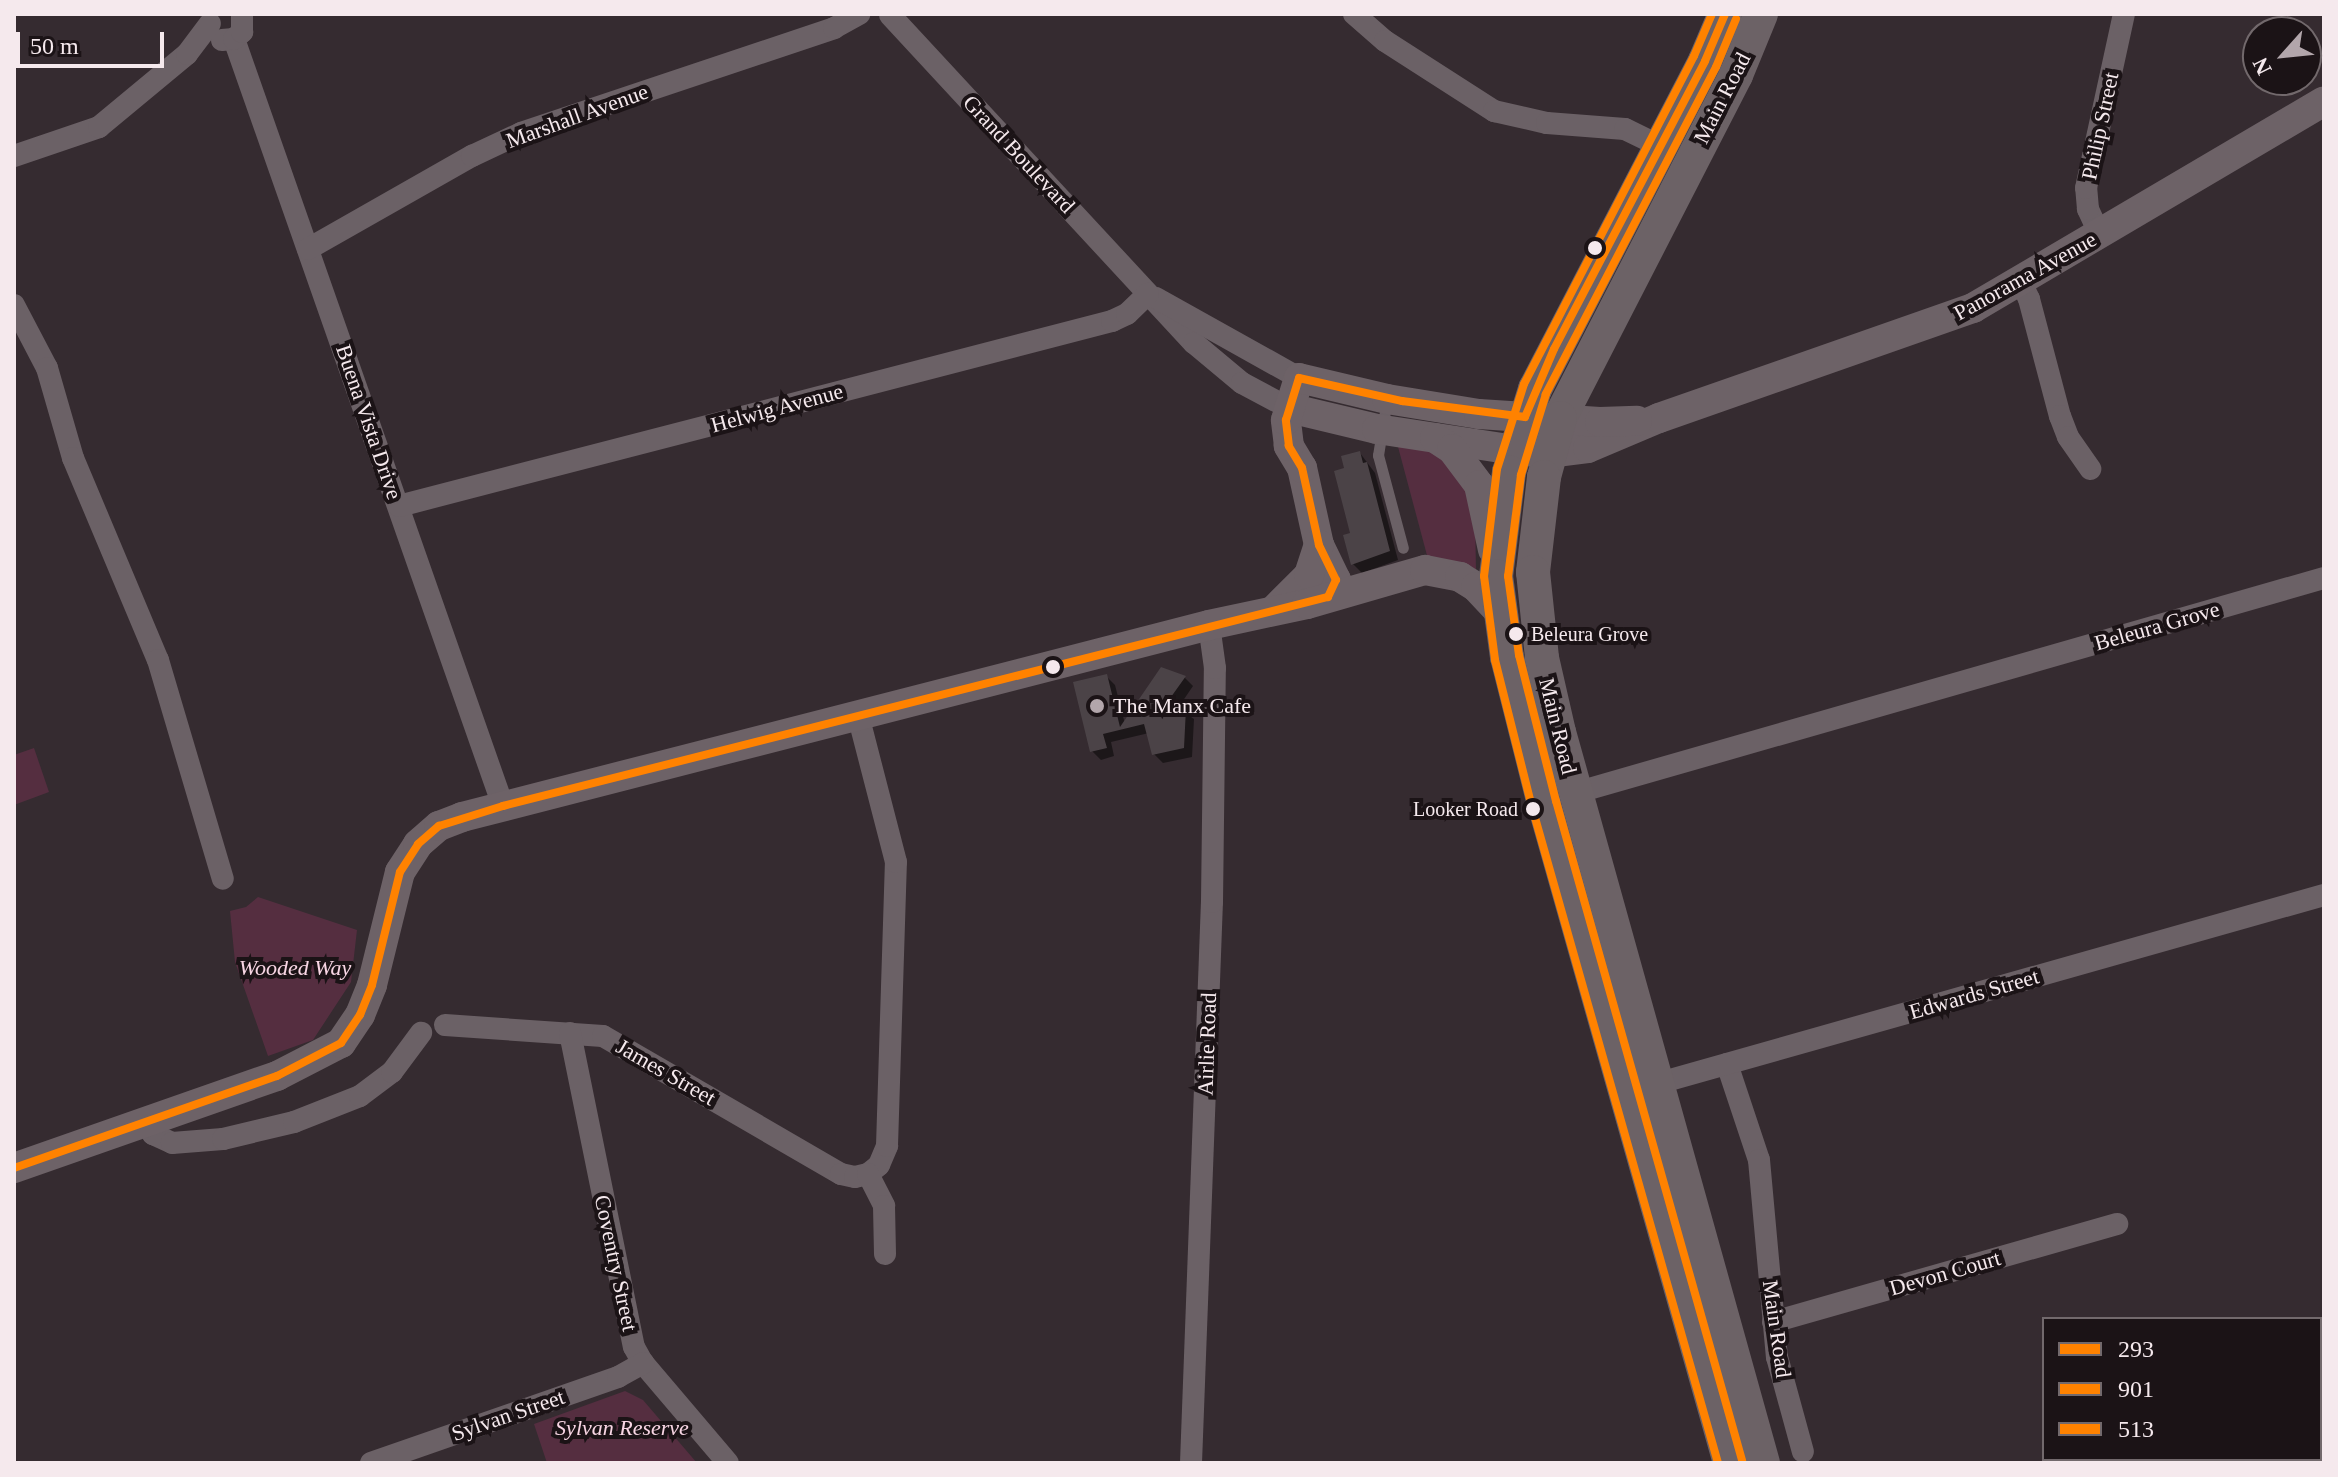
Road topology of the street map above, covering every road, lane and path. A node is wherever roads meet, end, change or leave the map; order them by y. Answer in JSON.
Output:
{"nodes":[{"id":1,"x":242,"y":14,"type":"edge"},
{"id":2,"x":862,"y":14,"type":"edge"},
{"id":3,"x":890,"y":14,"type":"edge"},
{"id":4,"x":1354,"y":14,"type":"edge"},
{"id":5,"x":1725,"y":14,"type":"edge"},
{"id":6,"x":1761,"y":14,"type":"edge"},
{"id":7,"x":2124,"y":14,"type":"edge"},
{"id":8,"x":220,"y":29,"type":"edge"},
{"id":9,"x":2324,"y":101,"type":"edge"},
{"id":10,"x":1660,"y":146,"type":"junction"},
{"id":11,"x":14,"y":156,"type":"edge"},
{"id":12,"x":2100,"y":235,"type":"junction"},
{"id":13,"x":308,"y":249,"type":"junction"},
{"id":14,"x":2021,"y":282,"type":"junction"},
{"id":15,"x":1148,"y":294,"type":"junction"},
{"id":16,"x":14,"y":305,"type":"edge"},
{"id":17,"x":1309,"y":381,"type":"junction"},
{"id":18,"x":1387,"y":399,"type":"junction"},
{"id":19,"x":1301,"y":412,"type":"junction"},
{"id":20,"x":1525,"y":417,"type":"junction"},
{"id":21,"x":1560,"y":418,"type":"junction"},
{"id":22,"x":1659,"y":418,"type":"junction"},
{"id":23,"x":1383,"y":429,"type":"junction"},
{"id":24,"x":1435,"y":438,"type":"junction"},
{"id":25,"x":1532,"y":452,"type":"junction"},
{"id":26,"x":2090,"y":469,"type":"dead end"},
{"id":27,"x":399,"y":506,"type":"junction"},
{"id":28,"x":1319,"y":545,"type":"junction"},
{"id":29,"x":1403,"y":548,"type":"dead end"},
{"id":30,"x":1496,"y":576,"type":"junction"},
{"id":31,"x":2324,"y":578,"type":"edge"},
{"id":32,"x":1328,"y":597,"type":"junction"},
{"id":33,"x":1276,"y":608,"type":"junction"},
{"id":34,"x":1498,"y":611,"type":"junction"},
{"id":35,"x":1209,"y":625,"type":"junction"},
{"id":36,"x":858,"y":715,"type":"junction"},
{"id":37,"x":1575,"y":793,"type":"junction"},
{"id":38,"x":503,"y":806,"type":"junction"},
{"id":39,"x":223,"y":879,"type":"dead end"},
{"id":40,"x":2324,"y":895,"type":"edge"},
{"id":41,"x":445,"y":1025,"type":"dead end"},
{"id":42,"x":421,"y":1033,"type":"dead end"},
{"id":43,"x":570,"y":1033,"type":"junction"},
{"id":44,"x":1727,"y":1064,"type":"junction"},
{"id":45,"x":1640,"y":1088,"type":"junction"},
{"id":46,"x":149,"y":1121,"type":"junction"},
{"id":47,"x":14,"y":1168,"type":"edge"},
{"id":48,"x":868,"y":1174,"type":"junction"},
{"id":49,"x":2117,"y":1224,"type":"dead end"},
{"id":50,"x":885,"y":1254,"type":"dead end"},
{"id":51,"x":1773,"y":1322,"type":"junction"},
{"id":52,"x":643,"y":1363,"type":"junction"},
{"id":53,"x":1803,"y":1452,"type":"dead end"},
{"id":54,"x":371,"y":1463,"type":"edge"},
{"id":55,"x":728,"y":1463,"type":"edge"},
{"id":56,"x":1191,"y":1463,"type":"edge"},
{"id":57,"x":1730,"y":1463,"type":"edge"},
{"id":58,"x":1763,"y":1463,"type":"edge"}],
"edges":[{"from":1,"to":8,"type":"street"},
{"from":2,"to":3,"type":"street","name":"Grand Boulevard"},
{"from":2,"to":13,"type":"street","name":"Marshall Avenue"},
{"from":3,"to":15,"type":"street","name":"Grand Boulevard"},
{"from":4,"to":10,"type":"street"},
{"from":5,"to":10,"type":"main road","name":"Main Road"},
{"from":6,"to":21,"type":"main road","name":"Main Road"},
{"from":7,"to":12,"type":"street","name":"Philip Street"},
{"from":8,"to":11,"type":"street"},
{"from":8,"to":13,"type":"street","name":"Buena Vista Drive"},
{"from":9,"to":12,"type":"street","name":"Panorama Avenue"},
{"from":10,"to":20,"type":"main road","name":"Main Road"},
{"from":12,"to":14,"type":"street","name":"Panorama Avenue"},
{"from":13,"to":27,"type":"street","name":"Buena Vista Drive"},
{"from":14,"to":22,"type":"street","name":"Panorama Avenue"},
{"from":14,"to":26,"type":"street"},
{"from":15,"to":17,"type":"street","name":"Grand Boulevard"},
{"from":15,"to":19,"type":"street","name":"Grand Boulevard"},
{"from":15,"to":27,"type":"street","name":"Helwig Avenue"},
{"from":16,"to":39,"type":"street"},
{"from":17,"to":18,"type":"street","name":"Grand Boulevard"},
{"from":17,"to":19,"type":"street"},
{"from":18,"to":20,"type":"street","name":"Grand Boulevard"},
{"from":18,"to":23,"type":"lane"},
{"from":19,"to":23,"type":"street","name":"Grand Boulevard"},
{"from":19,"to":28,"type":"street"},
{"from":20,"to":21,"type":"street","name":"Panorama Avenue"},
{"from":20,"to":25,"type":"main road","name":"Main Road"},
{"from":21,"to":22,"type":"street","name":"Panorama Avenue"},
{"from":21,"to":25,"type":"main road","name":"Main Road"},
{"from":22,"to":25,"type":"street","name":"Panorama Avenue"},
{"from":23,"to":24,"type":"street","name":"Grand Boulevard"},
{"from":23,"to":29,"type":"lane"},
{"from":24,"to":25,"type":"street","name":"Grand Boulevard"},
{"from":24,"to":30,"type":"street"},
{"from":25,"to":30,"type":"main road","name":"Main Road"},
{"from":25,"to":37,"type":"main road","name":"Main Road"},
{"from":27,"to":38,"type":"street","name":"Buena Vista Drive"},
{"from":28,"to":32,"type":"street"},
{"from":28,"to":33,"type":"street"},
{"from":30,"to":34,"type":"main road","name":"Main Road"},
{"from":31,"to":37,"type":"street","name":"Beleura Grove"},
{"from":32,"to":33,"type":"street"},
{"from":32,"to":34,"type":"street"},
{"from":33,"to":35,"type":"street"},
{"from":34,"to":45,"type":"main road","name":"Main Road"},
{"from":35,"to":36,"type":"street"},
{"from":35,"to":56,"type":"street","name":"Airlie Road"},
{"from":36,"to":38,"type":"street"},
{"from":36,"to":48,"type":"street"},
{"from":37,"to":45,"type":"main road","name":"Main Road"},
{"from":38,"to":46,"type":"street"},
{"from":40,"to":44,"type":"street","name":"Edwards Street"},
{"from":41,"to":43,"type":"street","name":"James Street"},
{"from":42,"to":46,"type":"street"},
{"from":43,"to":48,"type":"street","name":"James Street"},
{"from":43,"to":52,"type":"street","name":"Coventry Street"},
{"from":44,"to":45,"type":"street","name":"Edwards Street"},
{"from":44,"to":51,"type":"street","name":"Main Road"},
{"from":45,"to":57,"type":"main road","name":"Main Road"},
{"from":45,"to":58,"type":"main road","name":"Main Road"},
{"from":46,"to":47,"type":"street"},
{"from":48,"to":50,"type":"street"},
{"from":49,"to":51,"type":"street","name":"Devon Court"},
{"from":51,"to":53,"type":"street","name":"Main Road"},
{"from":52,"to":54,"type":"street","name":"Sylvan Street"},
{"from":52,"to":55,"type":"street","name":"Coventry Street"}]}
